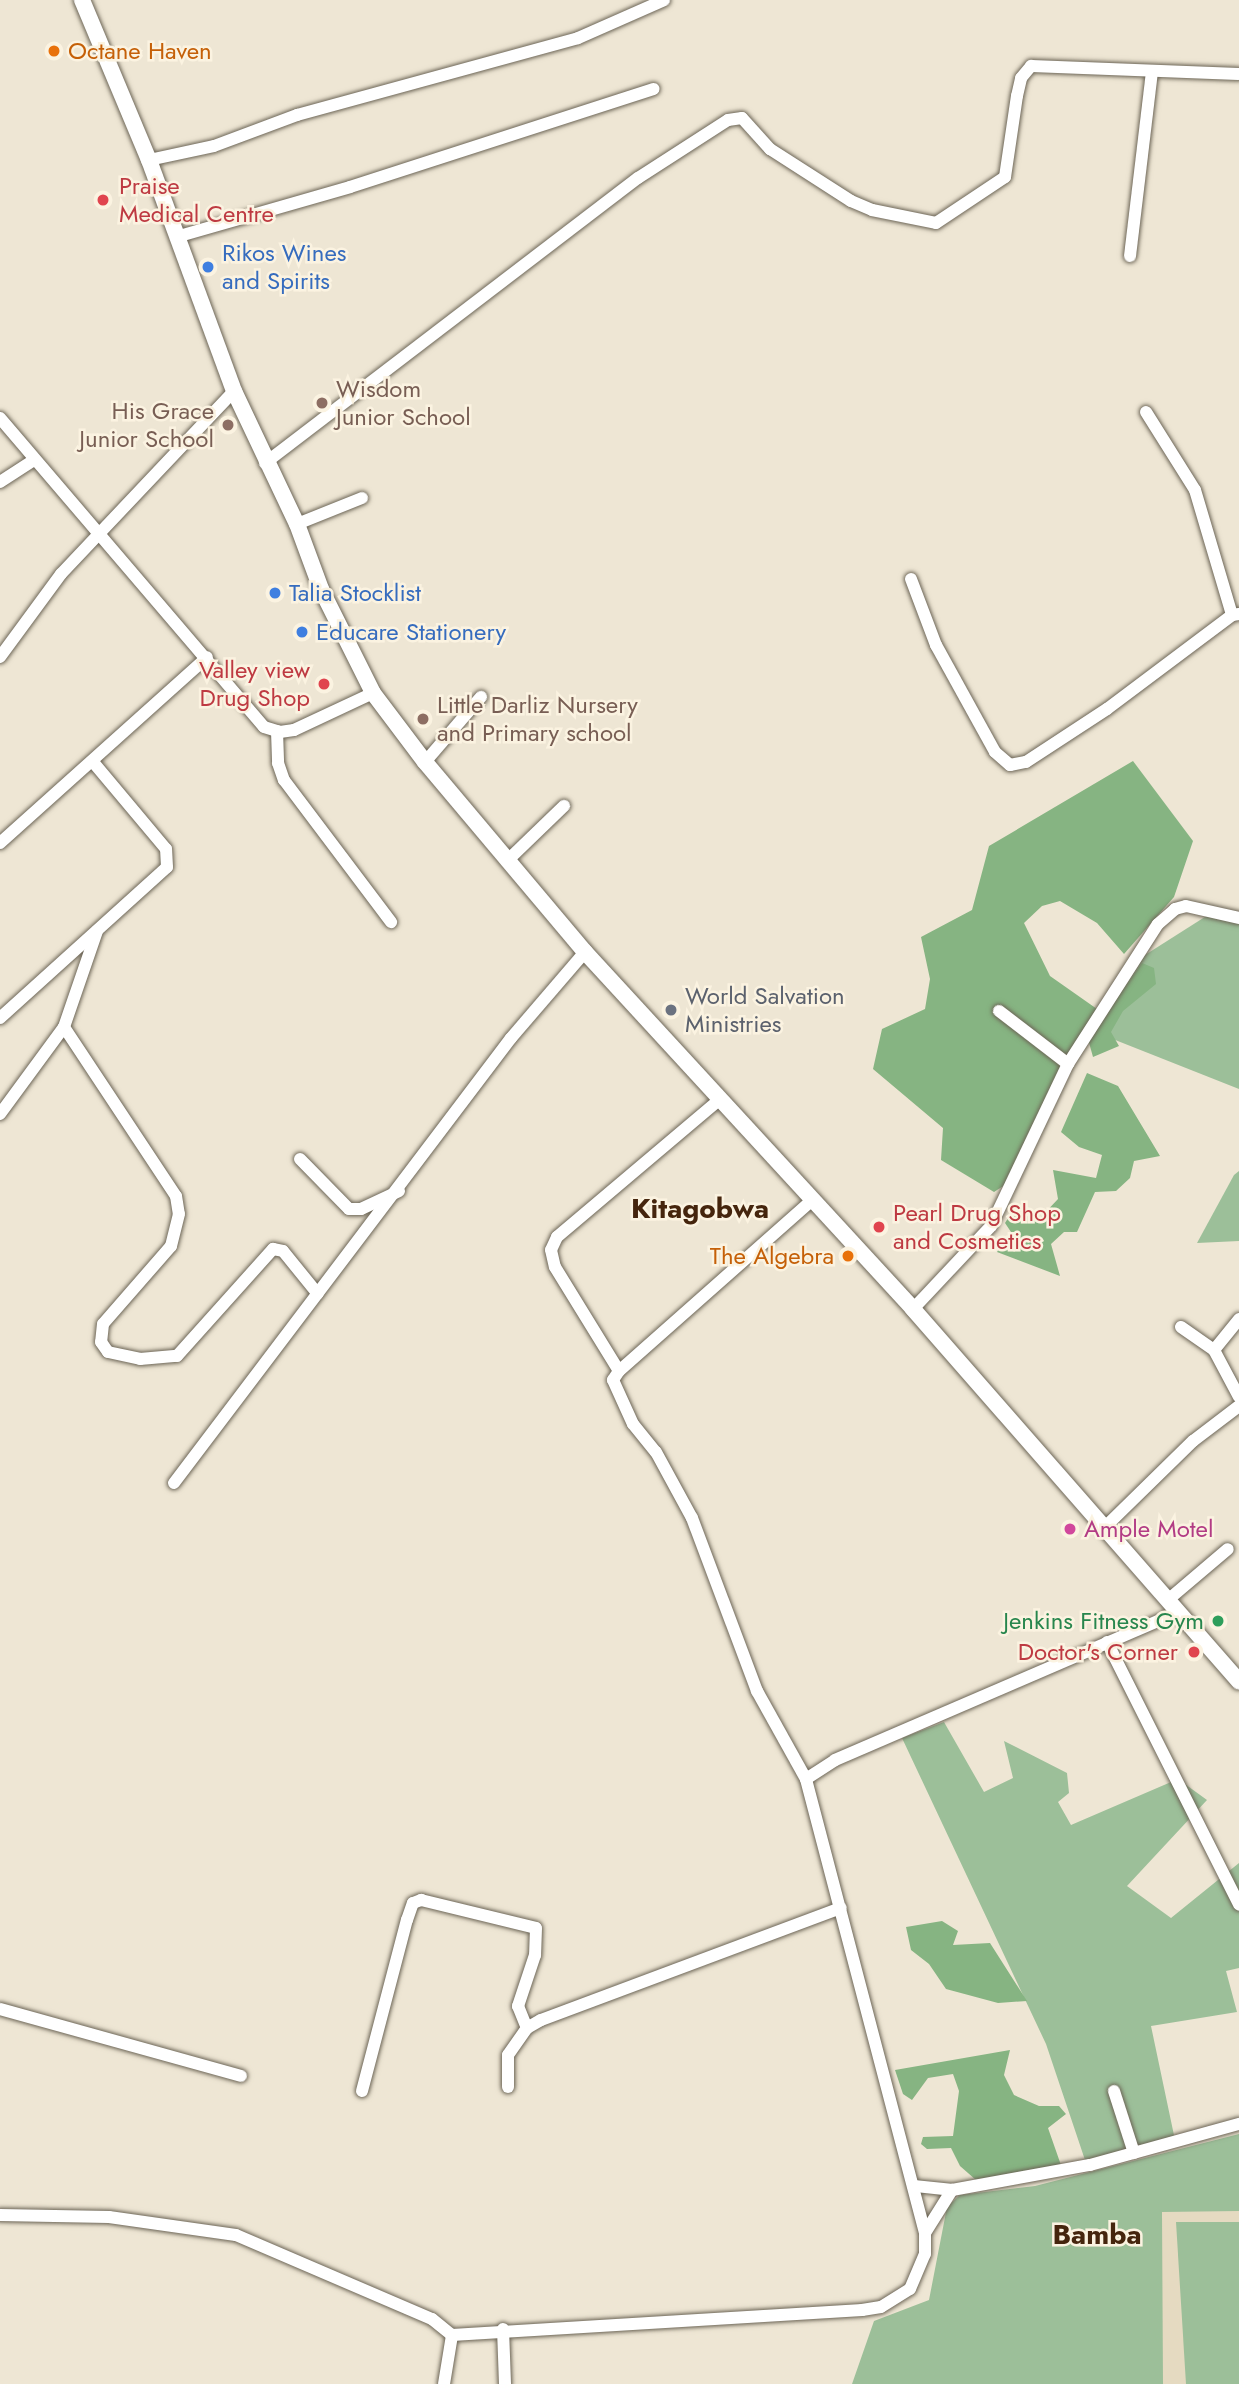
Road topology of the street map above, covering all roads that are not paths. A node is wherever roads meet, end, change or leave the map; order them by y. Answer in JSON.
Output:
{"nodes":[{"id":1,"x":82,"y":0,"type":"edge"},
{"id":2,"x":664,"y":0,"type":"edge"},
{"id":3,"x":1152,"y":72,"type":"junction"},
{"id":4,"x":1239,"y":74,"type":"edge"},
{"id":5,"x":654,"y":89,"type":"dead end"},
{"id":6,"x":149,"y":160,"type":"junction"},
{"id":7,"x":176,"y":236,"type":"junction"},
{"id":8,"x":1130,"y":256,"type":"dead end"},
{"id":9,"x":234,"y":391,"type":"junction"},
{"id":10,"x":1146,"y":412,"type":"dead end"},
{"id":11,"x":0,"y":418,"type":"edge"},
{"id":12,"x":34,"y":460,"type":"junction"},
{"id":13,"x":265,"y":463,"type":"junction"},
{"id":14,"x":0,"y":482,"type":"edge"},
{"id":15,"x":362,"y":498,"type":"dead end"},
{"id":16,"x":297,"y":524,"type":"junction"},
{"id":17,"x":100,"y":538,"type":"junction"},
{"id":18,"x":911,"y":579,"type":"dead end"},
{"id":19,"x":1236,"y":614,"type":"edge"},
{"id":20,"x":0,"y":657,"type":"edge"},
{"id":21,"x":207,"y":657,"type":"junction"},
{"id":22,"x":373,"y":693,"type":"junction"},
{"id":23,"x":481,"y":697,"type":"dead end"},
{"id":24,"x":276,"y":732,"type":"junction"},
{"id":25,"x":93,"y":762,"type":"junction"},
{"id":26,"x":425,"y":762,"type":"junction"},
{"id":27,"x":564,"y":806,"type":"dead end"},
{"id":28,"x":0,"y":843,"type":"edge"},
{"id":29,"x":508,"y":860,"type":"junction"},
{"id":30,"x":1239,"y":918,"type":"edge"},
{"id":31,"x":391,"y":922,"type":"dead end"},
{"id":32,"x":97,"y":931,"type":"junction"},
{"id":33,"x":585,"y":952,"type":"junction"},
{"id":34,"x":999,"y":1011,"type":"dead end"},
{"id":35,"x":0,"y":1018,"type":"edge"},
{"id":36,"x":64,"y":1027,"type":"junction"},
{"id":37,"x":1068,"y":1064,"type":"junction"},
{"id":38,"x":719,"y":1100,"type":"junction"},
{"id":39,"x":0,"y":1114,"type":"edge"},
{"id":40,"x":300,"y":1158,"type":"dead end"},
{"id":41,"x":399,"y":1191,"type":"junction"},
{"id":42,"x":812,"y":1200,"type":"junction"},
{"id":43,"x":318,"y":1294,"type":"junction"},
{"id":44,"x":912,"y":1309,"type":"junction"},
{"id":45,"x":1239,"y":1319,"type":"edge"},
{"id":46,"x":1181,"y":1327,"type":"dead end"},
{"id":47,"x":1214,"y":1350,"type":"junction"},
{"id":48,"x":619,"y":1371,"type":"junction"},
{"id":49,"x":1239,"y":1397,"type":"edge"},
{"id":50,"x":1239,"y":1406,"type":"edge"},
{"id":51,"x":174,"y":1483,"type":"dead end"},
{"id":52,"x":1103,"y":1529,"type":"junction"},
{"id":53,"x":1228,"y":1549,"type":"dead end"},
{"id":54,"x":1174,"y":1606,"type":"junction"},
{"id":55,"x":1107,"y":1642,"type":"junction"},
{"id":56,"x":1239,"y":1682,"type":"edge"},
{"id":57,"x":806,"y":1779,"type":"junction"},
{"id":58,"x":1239,"y":1905,"type":"edge"},
{"id":59,"x":841,"y":1908,"type":"junction"},
{"id":60,"x":0,"y":2009,"type":"edge"},
{"id":61,"x":527,"y":2028,"type":"junction"},
{"id":62,"x":240,"y":2076,"type":"dead end"},
{"id":63,"x":508,"y":2087,"type":"dead end"},
{"id":64,"x":362,"y":2091,"type":"dead end"},
{"id":65,"x":1114,"y":2091,"type":"dead end"},
{"id":66,"x":1239,"y":2124,"type":"edge"},
{"id":67,"x":1134,"y":2153,"type":"junction"},
{"id":68,"x":915,"y":2186,"type":"junction"},
{"id":69,"x":952,"y":2190,"type":"junction"},
{"id":70,"x":0,"y":2215,"type":"edge"},
{"id":71,"x":925,"y":2233,"type":"junction"},
{"id":72,"x":503,"y":2329,"type":"junction"},
{"id":73,"x":452,"y":2335,"type":"junction"},
{"id":74,"x":444,"y":2384,"type":"edge"},
{"id":75,"x":505,"y":2384,"type":"edge"}],
"edges":[{"from":1,"to":6,"type":"street"},
{"from":2,"to":6,"type":"street"},
{"from":3,"to":4,"type":"street"},
{"from":3,"to":8,"type":"street"},
{"from":3,"to":13,"type":"street"},
{"from":5,"to":7,"type":"street"},
{"from":6,"to":7,"type":"street"},
{"from":7,"to":9,"type":"street"},
{"from":9,"to":13,"type":"street"},
{"from":9,"to":17,"type":"street"},
{"from":10,"to":19,"type":"street"},
{"from":11,"to":12,"type":"street"},
{"from":12,"to":14,"type":"street"},
{"from":12,"to":17,"type":"street"},
{"from":13,"to":16,"type":"street"},
{"from":15,"to":16,"type":"street"},
{"from":16,"to":22,"type":"street"},
{"from":17,"to":20,"type":"street"},
{"from":17,"to":21,"type":"street"},
{"from":18,"to":19,"type":"street"},
{"from":21,"to":24,"type":"street"},
{"from":21,"to":25,"type":"street"},
{"from":22,"to":24,"type":"street"},
{"from":22,"to":26,"type":"street"},
{"from":23,"to":26,"type":"street"},
{"from":24,"to":31,"type":"street"},
{"from":25,"to":28,"type":"street"},
{"from":25,"to":32,"type":"street"},
{"from":26,"to":29,"type":"street"},
{"from":27,"to":29,"type":"street"},
{"from":29,"to":33,"type":"street"},
{"from":30,"to":37,"type":"street"},
{"from":32,"to":35,"type":"street"},
{"from":32,"to":36,"type":"street"},
{"from":33,"to":38,"type":"street"},
{"from":33,"to":41,"type":"street"},
{"from":34,"to":37,"type":"street"},
{"from":36,"to":39,"type":"street"},
{"from":36,"to":43,"type":"street"},
{"from":37,"to":44,"type":"street"},
{"from":38,"to":42,"type":"street"},
{"from":38,"to":48,"type":"street"},
{"from":40,"to":41,"type":"street"},
{"from":41,"to":43,"type":"street"},
{"from":42,"to":44,"type":"street"},
{"from":42,"to":48,"type":"street"},
{"from":43,"to":51,"type":"street"},
{"from":44,"to":52,"type":"street"},
{"from":45,"to":47,"type":"street"},
{"from":46,"to":47,"type":"street"},
{"from":47,"to":49,"type":"street"},
{"from":48,"to":57,"type":"street"},
{"from":50,"to":52,"type":"street"},
{"from":52,"to":54,"type":"street"},
{"from":53,"to":54,"type":"street"},
{"from":54,"to":55,"type":"street"},
{"from":54,"to":56,"type":"street"},
{"from":55,"to":57,"type":"street"},
{"from":55,"to":58,"type":"street"},
{"from":57,"to":59,"type":"street"},
{"from":59,"to":61,"type":"street"},
{"from":59,"to":68,"type":"street"},
{"from":60,"to":62,"type":"street"},
{"from":61,"to":63,"type":"street"},
{"from":61,"to":64,"type":"street"},
{"from":65,"to":67,"type":"street"},
{"from":66,"to":67,"type":"street"},
{"from":67,"to":69,"type":"street"},
{"from":68,"to":69,"type":"street"},
{"from":68,"to":71,"type":"street"},
{"from":69,"to":71,"type":"street"},
{"from":70,"to":73,"type":"street"},
{"from":71,"to":72,"type":"street"},
{"from":72,"to":73,"type":"street"},
{"from":72,"to":75,"type":"street"},
{"from":73,"to":74,"type":"street"}]}
